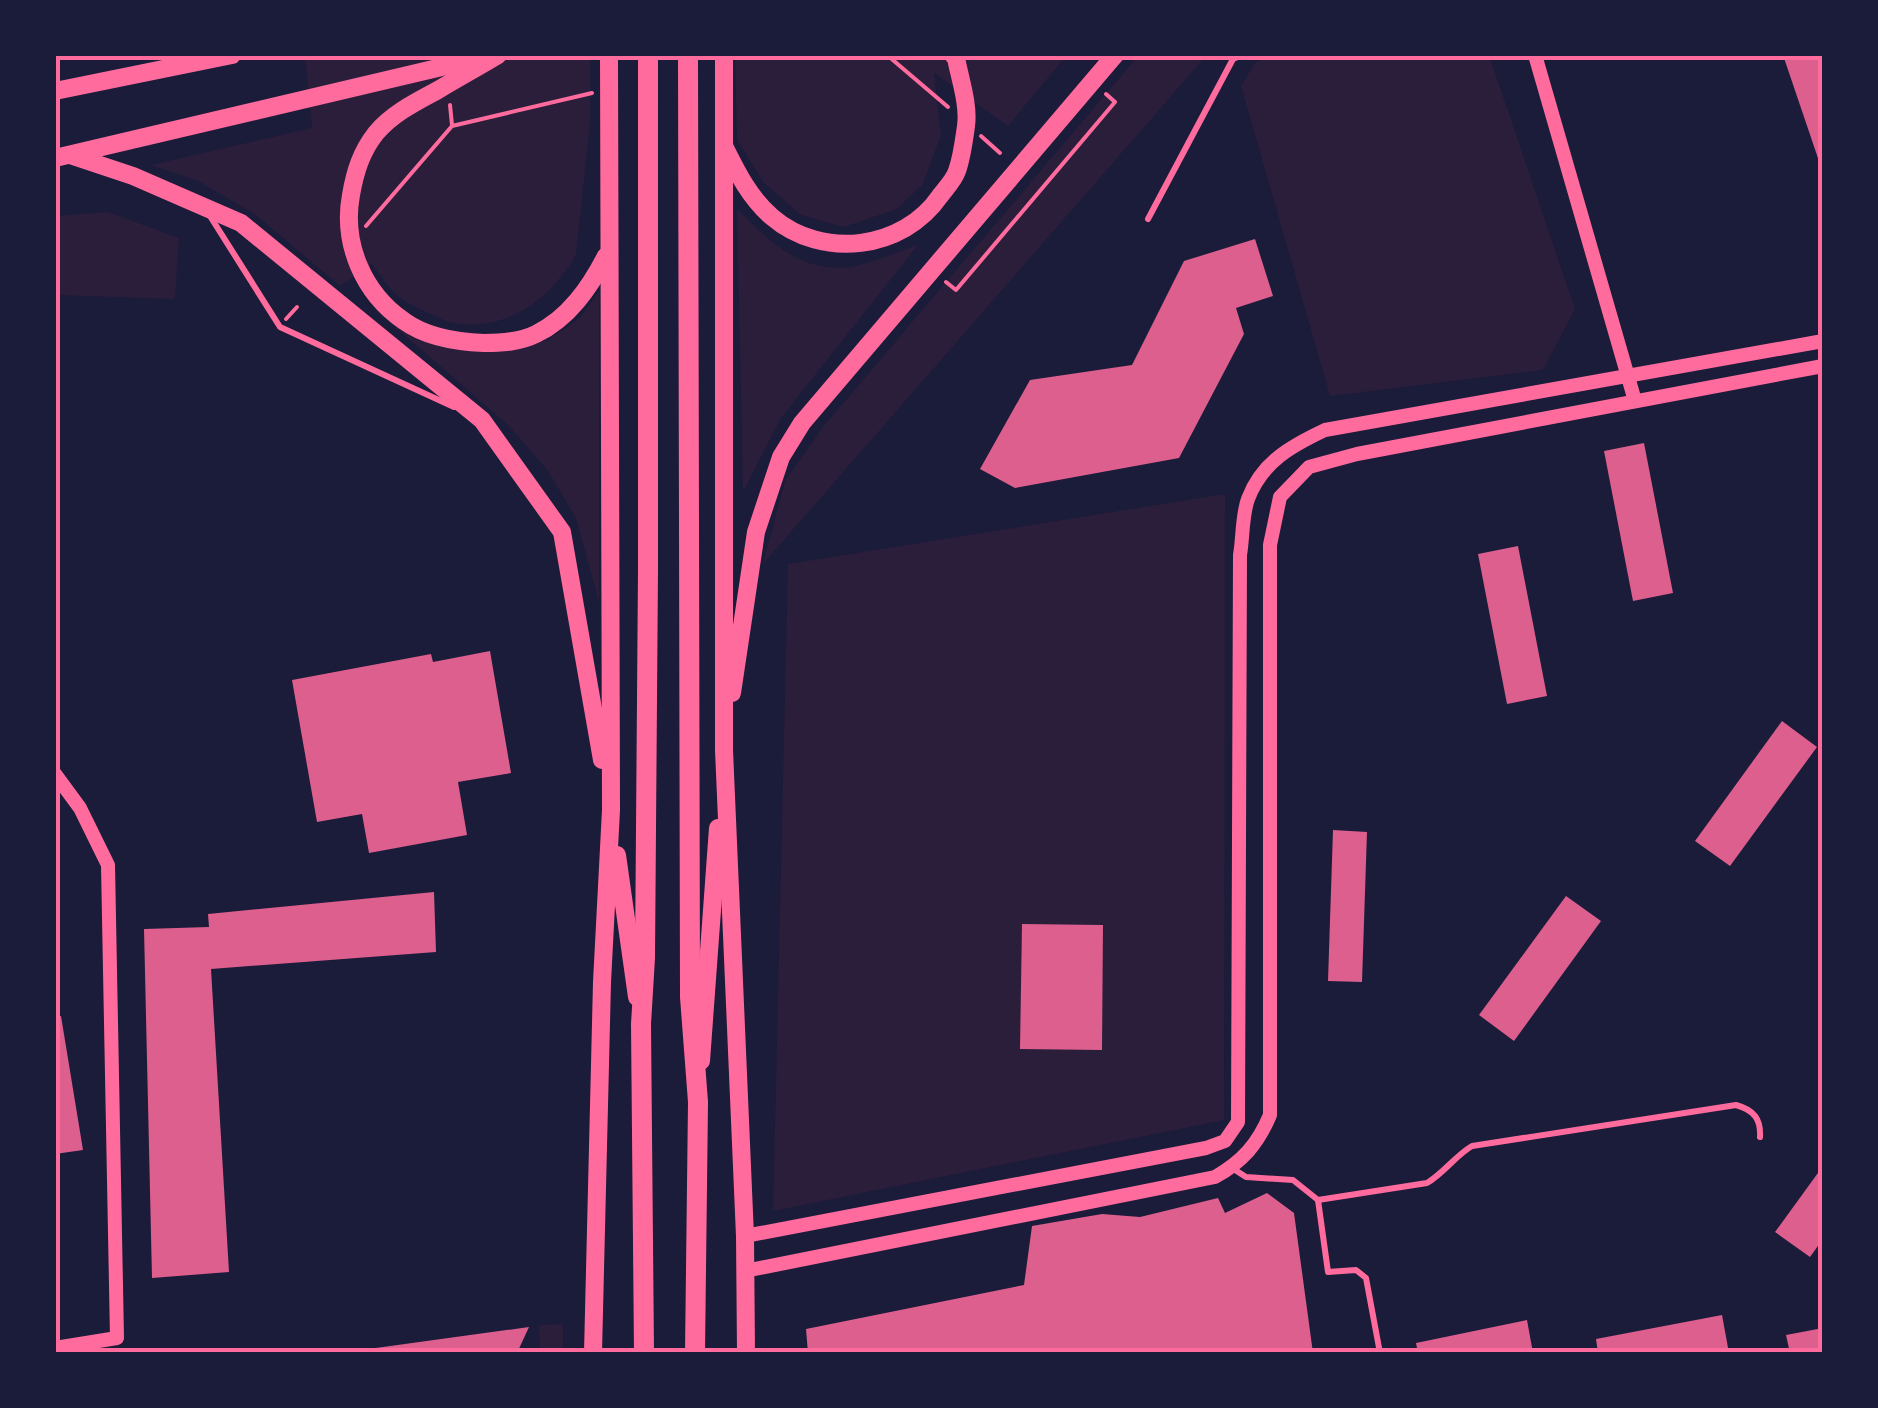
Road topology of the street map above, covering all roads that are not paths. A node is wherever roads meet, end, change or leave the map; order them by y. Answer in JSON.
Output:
{"nodes":[{"id":1,"x":232,"y":55,"type":"edge"},
{"id":2,"x":497,"y":55,"type":"edge"},
{"id":3,"x":608,"y":55,"type":"edge"},
{"id":4,"x":648,"y":55,"type":"edge"},
{"id":5,"x":688,"y":55,"type":"edge"},
{"id":6,"x":724,"y":55,"type":"edge"},
{"id":7,"x":953,"y":55,"type":"edge"},
{"id":8,"x":1115,"y":55,"type":"edge"},
{"id":9,"x":1242,"y":55,"type":"edge"},
{"id":10,"x":1535,"y":55,"type":"edge"},
{"id":11,"x":55,"y":91,"type":"edge"},
{"id":12,"x":724,"y":146,"type":"junction"},
{"id":13,"x":62,"y":156,"type":"edge"},
{"id":14,"x":204,"y":207,"type":"junction"},
{"id":15,"x":1148,"y":219,"type":"dead end"},
{"id":16,"x":608,"y":251,"type":"junction"},
{"id":17,"x":1823,"y":341,"type":"edge"},
{"id":18,"x":1823,"y":366,"type":"edge"},
{"id":19,"x":1629,"y":376,"type":"junction"},
{"id":20,"x":1635,"y":402,"type":"junction"},
{"id":21,"x":482,"y":420,"type":"junction"},
{"id":22,"x":724,"y":750,"type":"junction"},
{"id":23,"x":55,"y":774,"type":"edge"},
{"id":24,"x":611,"y":810,"type":"junction"},
{"id":25,"x":641,"y":1024,"type":"junction"},
{"id":26,"x":698,"y":1102,"type":"junction"},
{"id":27,"x":1760,"y":1138,"type":"dead end"},
{"id":28,"x":1232,"y":1168,"type":"junction"},
{"id":29,"x":1318,"y":1200,"type":"junction"},
{"id":30,"x":744,"y":1236,"type":"junction"},
{"id":31,"x":745,"y":1271,"type":"junction"},
{"id":32,"x":55,"y":1348,"type":"edge"},
{"id":33,"x":593,"y":1353,"type":"edge"},
{"id":34,"x":644,"y":1353,"type":"edge"},
{"id":35,"x":695,"y":1353,"type":"edge"},
{"id":36,"x":746,"y":1353,"type":"edge"},
{"id":37,"x":1380,"y":1353,"type":"edge"}],
"edges":[{"from":1,"to":11,"type":"main road"},
{"from":2,"to":13,"type":"main road"},
{"from":2,"to":16,"type":"main road"},
{"from":3,"to":16,"type":"main road"},
{"from":4,"to":25,"type":"highway"},
{"from":5,"to":26,"type":"highway"},
{"from":6,"to":12,"type":"main road"},
{"from":7,"to":12,"type":"main road"},
{"from":8,"to":22,"type":"main road"},
{"from":9,"to":15,"type":"lane"},
{"from":10,"to":19,"type":"street"},
{"from":12,"to":22,"type":"main road"},
{"from":13,"to":14,"type":"main road"},
{"from":14,"to":21,"type":"main road"},
{"from":14,"to":21,"type":"lane"},
{"from":16,"to":24,"type":"main road"},
{"from":17,"to":19,"type":"street"},
{"from":18,"to":20,"type":"street"},
{"from":19,"to":20,"type":"street"},
{"from":19,"to":30,"type":"street"},
{"from":20,"to":28,"type":"street"},
{"from":21,"to":24,"type":"main road"},
{"from":22,"to":26,"type":"main road"},
{"from":22,"to":30,"type":"main road"},
{"from":23,"to":32,"type":"street"},
{"from":24,"to":25,"type":"main road"},
{"from":24,"to":33,"type":"main road"},
{"from":25,"to":34,"type":"highway"},
{"from":26,"to":35,"type":"highway"},
{"from":27,"to":29,"type":"lane"},
{"from":28,"to":29,"type":"lane"},
{"from":28,"to":31,"type":"street"},
{"from":29,"to":37,"type":"lane"},
{"from":30,"to":31,"type":"main road"},
{"from":31,"to":36,"type":"main road"}]}
